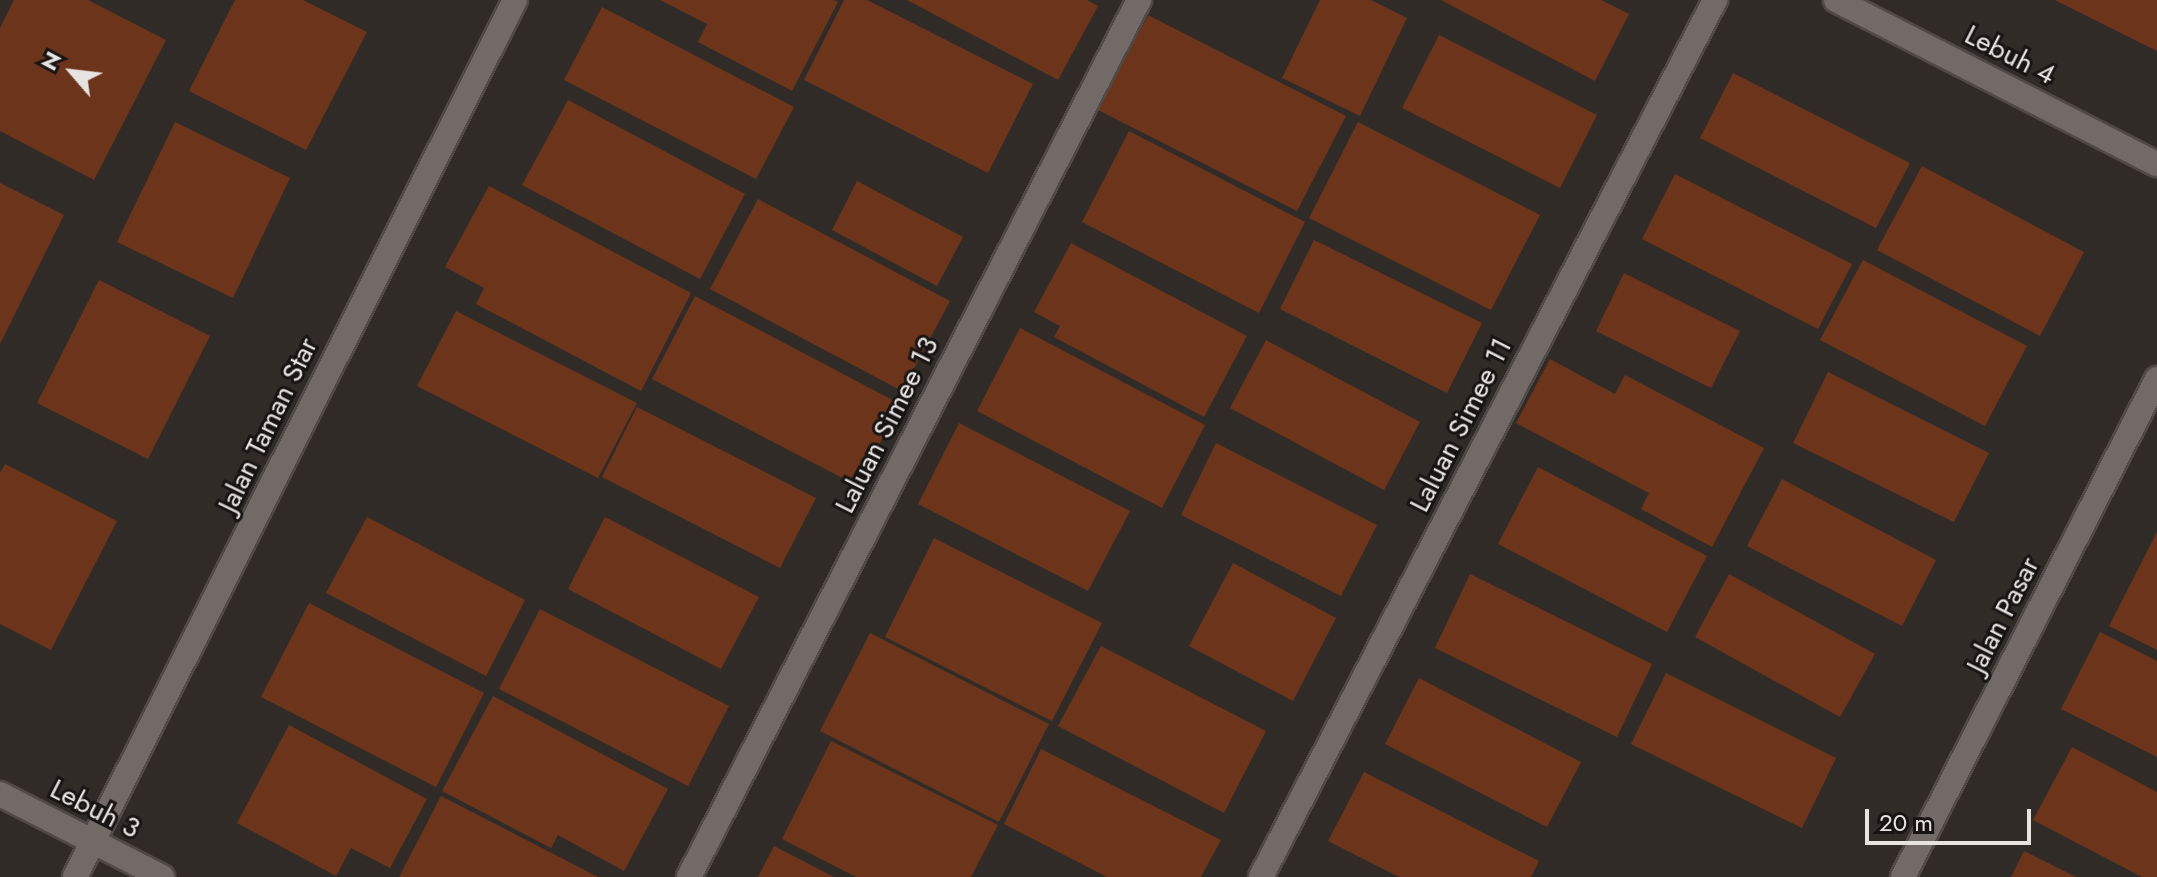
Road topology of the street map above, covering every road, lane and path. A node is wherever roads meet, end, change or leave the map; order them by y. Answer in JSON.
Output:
{"nodes":[{"id":1,"x":515,"y":0,"type":"edge"},
{"id":2,"x":1139,"y":0,"type":"edge"},
{"id":3,"x":1715,"y":0,"type":"edge"},
{"id":4,"x":1836,"y":0,"type":"edge"},
{"id":5,"x":2157,"y":164,"type":"edge"},
{"id":6,"x":2157,"y":379,"type":"edge"},
{"id":7,"x":0,"y":794,"type":"edge"},
{"id":8,"x":93,"y":842,"type":"junction"},
{"id":9,"x":75,"y":877,"type":"edge"},
{"id":10,"x":162,"y":877,"type":"edge"},
{"id":11,"x":689,"y":877,"type":"edge"},
{"id":12,"x":1261,"y":877,"type":"edge"},
{"id":13,"x":1903,"y":877,"type":"edge"}],
"edges":[{"from":1,"to":8,"type":"street","name":"Jalan Taman Star"},
{"from":2,"to":11,"type":"street","name":"Laluan Simee 13"},
{"from":3,"to":12,"type":"street","name":"Laluan Simee 11"},
{"from":4,"to":5,"type":"street","name":"Lebuh 4"},
{"from":6,"to":13,"type":"street","name":"Jalan Pasar"},
{"from":7,"to":8,"type":"street","name":"Lebuh 3"},
{"from":8,"to":9,"type":"street","name":"Jalan Taman Star"},
{"from":8,"to":10,"type":"street","name":"Lebuh 3"}]}
